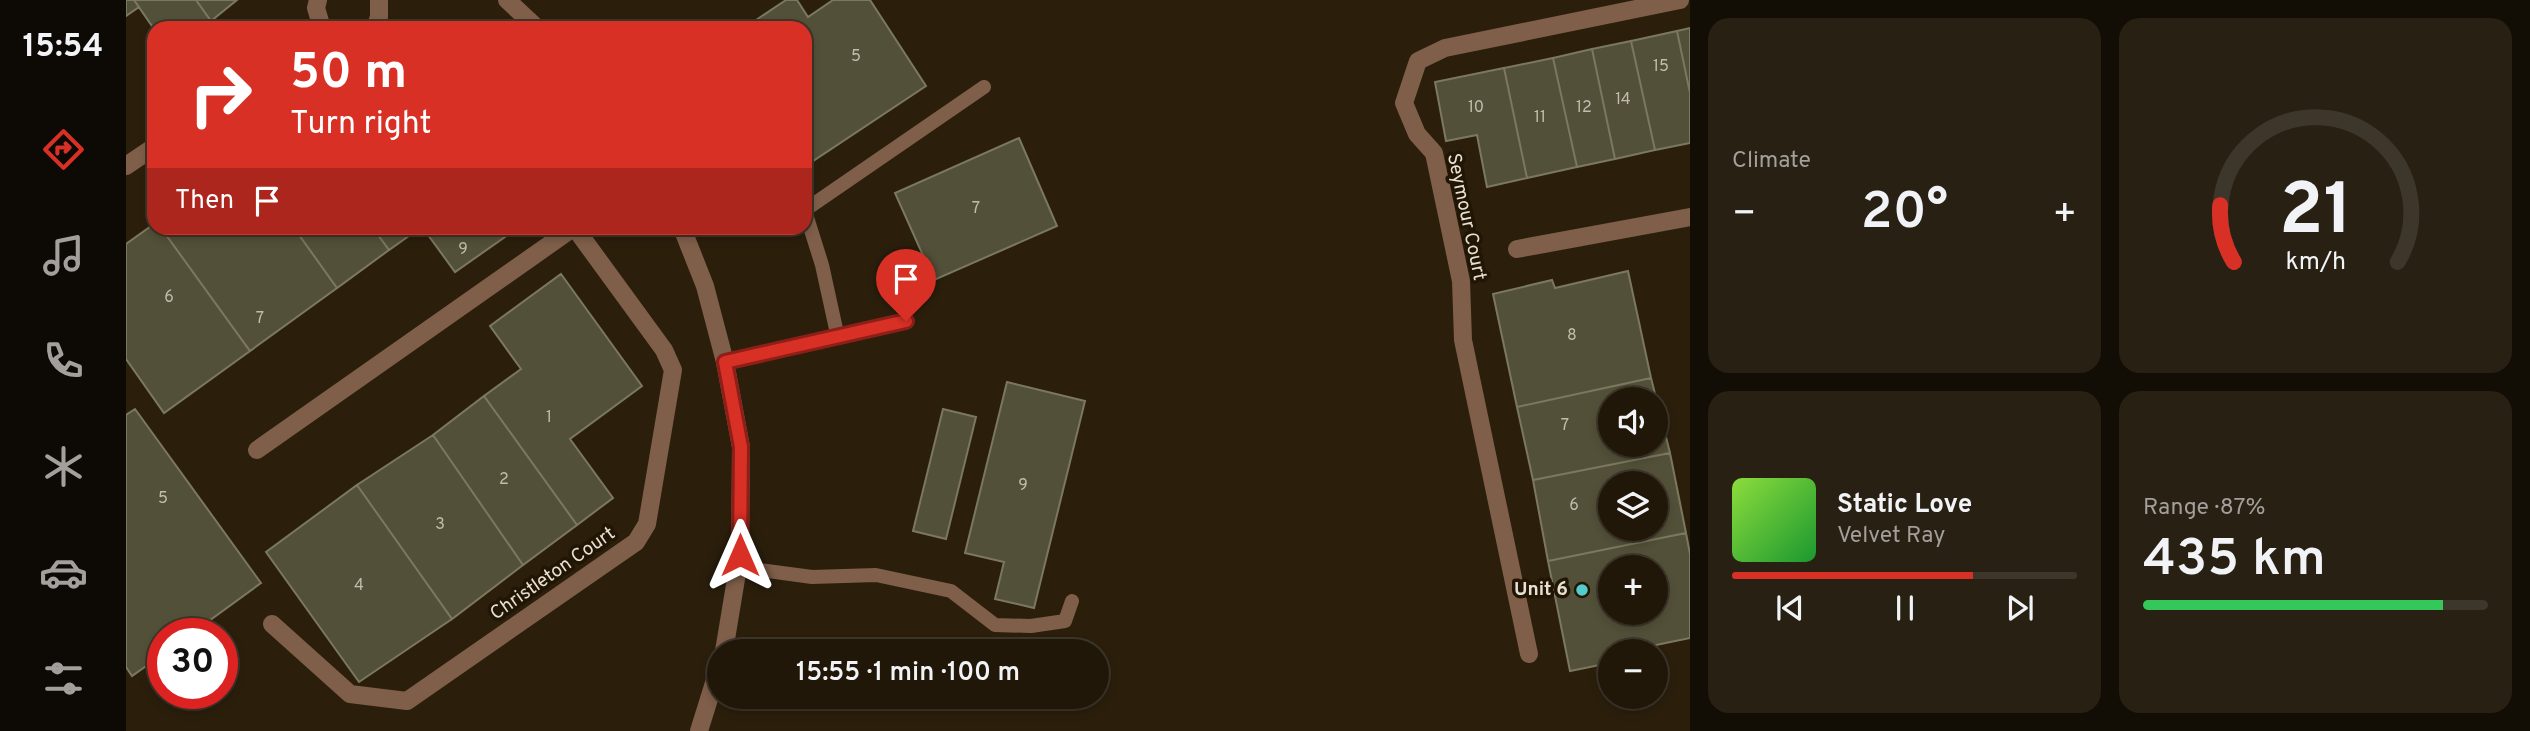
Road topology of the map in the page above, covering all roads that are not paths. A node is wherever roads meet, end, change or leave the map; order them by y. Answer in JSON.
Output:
{"nodes":[{"id":1,"x":318,"y":0,"type":"edge"},
{"id":2,"x":379,"y":0,"type":"edge"},
{"id":3,"x":507,"y":0,"type":"edge"},
{"id":4,"x":1680,"y":0,"type":"edge"},
{"id":5,"x":318,"y":21,"type":"edge"},
{"id":6,"x":378,"y":21,"type":"edge"},
{"id":7,"x":530,"y":21,"type":"edge"},
{"id":8,"x":984,"y":87,"type":"dead end"},
{"id":9,"x":147,"y":151,"type":"edge"},
{"id":10,"x":126,"y":166,"type":"edge"},
{"id":11,"x":812,"y":205,"type":"edge"},
{"id":12,"x":1690,"y":218,"type":"edge"},
{"id":13,"x":812,"y":233,"type":"edge"},
{"id":14,"x":564,"y":235,"type":"edge"},
{"id":15,"x":579,"y":235,"type":"edge"},
{"id":16,"x":685,"y":235,"type":"edge"},
{"id":17,"x":1517,"y":250,"type":"dead end"},
{"id":18,"x":906,"y":321,"type":"dead end"},
{"id":19,"x":838,"y":338,"type":"junction"},
{"id":20,"x":725,"y":362,"type":"junction"},
{"id":21,"x":257,"y":450,"type":"dead end"},
{"id":22,"x":738,"y":567,"type":"junction"},
{"id":23,"x":1072,"y":601,"type":"dead end"},
{"id":24,"x":272,"y":624,"type":"dead end"},
{"id":25,"x":726,"y":639,"type":"edge"},
{"id":26,"x":1529,"y":654,"type":"dead end"},
{"id":27,"x":707,"y":705,"type":"edge"},
{"id":28,"x":699,"y":731,"type":"edge"}],
"edges":[{"from":1,"to":5,"type":"street"},
{"from":2,"to":6,"type":"street"},
{"from":3,"to":7,"type":"street"},
{"from":4,"to":26,"type":"street","name":"Seymour Court"},
{"from":8,"to":11,"type":"lane"},
{"from":9,"to":10,"type":"street"},
{"from":12,"to":17,"type":"street"},
{"from":13,"to":19,"type":"lane"},
{"from":14,"to":21,"type":"street","name":"Christleton Court"},
{"from":15,"to":24,"type":"street","name":"Christleton Court"},
{"from":16,"to":20,"type":"street"},
{"from":18,"to":19,"type":"lane"},
{"from":19,"to":20,"type":"lane"},
{"from":20,"to":22,"type":"street"},
{"from":22,"to":23,"type":"lane"},
{"from":22,"to":25,"type":"street"},
{"from":27,"to":28,"type":"street"}]}
